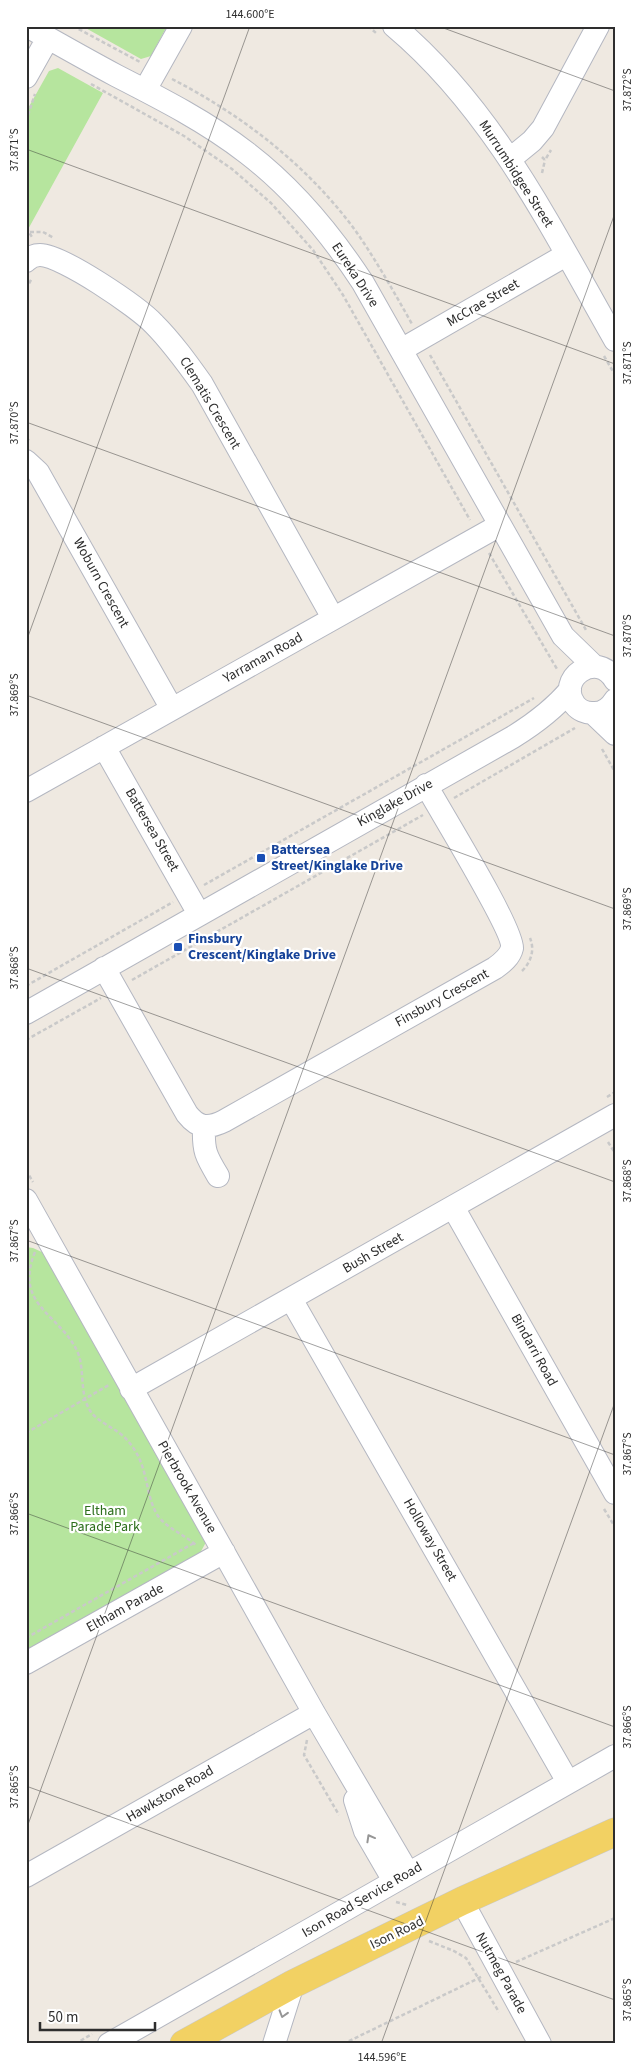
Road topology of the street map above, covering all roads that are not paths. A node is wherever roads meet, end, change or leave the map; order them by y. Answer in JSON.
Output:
{"nodes":[{"id":1,"x":27,"y":26,"type":"edge"},
{"id":2,"x":180,"y":26,"type":"edge"},
{"id":3,"x":598,"y":26,"type":"edge"},
{"id":4,"x":387,"y":31,"type":"edge"},
{"id":5,"x":48,"y":38,"type":"junction"},
{"id":6,"x":26,"y":77,"type":"edge"},
{"id":7,"x":145,"y":90,"type":"junction"},
{"id":8,"x":510,"y":159,"type":"junction"},
{"id":9,"x":566,"y":255,"type":"junction"},
{"id":10,"x":26,"y":261,"type":"edge"},
{"id":11,"x":609,"y":348,"type":"edge"},
{"id":12,"x":400,"y":350,"type":"junction"},
{"id":13,"x":26,"y":461,"type":"edge"},
{"id":14,"x":500,"y":524,"type":"junction"},
{"id":15,"x":333,"y":618,"type":"junction"},
{"id":16,"x":563,"y":636,"type":"junction"},
{"id":17,"x":607,"y":670,"type":"edge"},
{"id":18,"x":567,"y":680,"type":"junction"},
{"id":19,"x":615,"y":702,"type":"edge"},
{"id":20,"x":172,"y":709,"type":"junction"},
{"id":21,"x":585,"y":717,"type":"junction"},
{"id":22,"x":529,"y":727,"type":"junction"},
{"id":23,"x":608,"y":741,"type":"edge"},
{"id":24,"x":104,"y":747,"type":"junction"},
{"id":25,"x":426,"y":785,"type":"junction"},
{"id":26,"x":26,"y":791,"type":"edge"},
{"id":27,"x":199,"y":914,"type":"junction"},
{"id":28,"x":104,"y":968,"type":"junction"},
{"id":29,"x":26,"y":1012,"type":"edge"},
{"id":30,"x":611,"y":1118,"type":"edge"},
{"id":31,"x":204,"y":1127,"type":"junction"},
{"id":32,"x":218,"y":1176,"type":"dead end"},
{"id":33,"x":26,"y":1200,"type":"edge"},
{"id":34,"x":453,"y":1207,"type":"junction"},
{"id":35,"x":34,"y":1232,"type":"edge"},
{"id":36,"x":292,"y":1299,"type":"junction"},
{"id":37,"x":128,"y":1382,"type":"junction"},
{"id":38,"x":615,"y":1493,"type":"edge"},
{"id":39,"x":224,"y":1552,"type":"junction"},
{"id":40,"x":26,"y":1663,"type":"edge"},
{"id":41,"x":314,"y":1713,"type":"junction"},
{"id":42,"x":615,"y":1756,"type":"edge"},
{"id":43,"x":568,"y":1782,"type":"junction"},
{"id":44,"x":615,"y":1832,"type":"edge"},
{"id":45,"x":26,"y":1876,"type":"edge"},
{"id":46,"x":401,"y":1877,"type":"junction"},
{"id":47,"x":462,"y":1902,"type":"junction"},
{"id":48,"x":293,"y":1984,"type":"junction"},
{"id":49,"x":110,"y":2044,"type":"edge"},
{"id":50,"x":184,"y":2044,"type":"edge"},
{"id":51,"x":274,"y":2044,"type":"edge"},
{"id":52,"x":540,"y":2044,"type":"edge"}],
"edges":[{"from":1,"to":5,"type":"street","name":"Eureka Drive"},
{"from":2,"to":7,"type":"street"},
{"from":3,"to":8,"type":"street"},
{"from":4,"to":8,"type":"street","name":"Murrumbidgee Street"},
{"from":5,"to":6,"type":"street"},
{"from":5,"to":7,"type":"street","name":"Eureka Drive"},
{"from":7,"to":12,"type":"street","name":"Eureka Drive"},
{"from":8,"to":9,"type":"street","name":"Murrumbidgee Street"},
{"from":9,"to":11,"type":"street","name":"Murrumbidgee Street"},
{"from":9,"to":12,"type":"street","name":"McCrae Street"},
{"from":10,"to":15,"type":"street","name":"Clematis Crescent"},
{"from":12,"to":14,"type":"street","name":"Eureka Drive"},
{"from":13,"to":20,"type":"street","name":"Woburn Crescent"},
{"from":14,"to":15,"type":"street","name":"Yarraman Road"},
{"from":14,"to":16,"type":"street","name":"Eureka Drive"},
{"from":15,"to":20,"type":"street","name":"Yarraman Road"},
{"from":16,"to":17,"type":"street","name":"Eureka Drive"},
{"from":16,"to":18,"type":"street","name":"Eureka Drive"},
{"from":17,"to":18,"type":"street","name":"Kinglake Drive"},
{"from":18,"to":21,"type":"street","name":"Eureka Drive"},
{"from":18,"to":22,"type":"street","name":"Kinglake Drive"},
{"from":19,"to":21,"type":"street","name":"Kinglake Drive"},
{"from":20,"to":24,"type":"street","name":"Yarraman Road"},
{"from":21,"to":22,"type":"street","name":"Kinglake Drive"},
{"from":21,"to":23,"type":"street"},
{"from":22,"to":25,"type":"street","name":"Kinglake Drive"},
{"from":24,"to":26,"type":"street","name":"Yarraman Road"},
{"from":24,"to":27,"type":"street","name":"Battersea Street"},
{"from":25,"to":27,"type":"street","name":"Kinglake Drive"},
{"from":25,"to":31,"type":"street","name":"Finsbury Crescent"},
{"from":27,"to":28,"type":"street","name":"Kinglake Drive"},
{"from":28,"to":29,"type":"street","name":"Kinglake Drive"},
{"from":28,"to":31,"type":"street"},
{"from":30,"to":34,"type":"street","name":"Bush Street"},
{"from":31,"to":32,"type":"street"},
{"from":33,"to":35,"type":"street","name":"Pierbrook Avenue"},
{"from":34,"to":36,"type":"street","name":"Bush Street"},
{"from":34,"to":38,"type":"street","name":"Bindarri Road"},
{"from":35,"to":37,"type":"street","name":"Pierbrook Avenue"},
{"from":36,"to":37,"type":"street","name":"Bush Street"},
{"from":36,"to":43,"type":"street","name":"Holloway Street"},
{"from":37,"to":39,"type":"street","name":"Pierbrook Avenue"},
{"from":39,"to":40,"type":"street","name":"Eltham Parade"},
{"from":39,"to":41,"type":"street","name":"Pierbrook Avenue"},
{"from":41,"to":45,"type":"street","name":"Hawkstone Road"},
{"from":41,"to":46,"type":"street","name":"Pierbrook Avenue"},
{"from":42,"to":43,"type":"street","name":"Ison Road Service Road"},
{"from":43,"to":46,"type":"street","name":"Ison Road Service Road"},
{"from":44,"to":47,"type":"main road","name":"Ison Road"},
{"from":46,"to":49,"type":"street","name":"Ison Road Service Road"},
{"from":47,"to":48,"type":"main road","name":"Ison Road"},
{"from":47,"to":52,"type":"street","name":"Nutmeg Parade"},
{"from":48,"to":50,"type":"main road","name":"Ison Road"},
{"from":48,"to":51,"type":"street","one_way":true}]}
